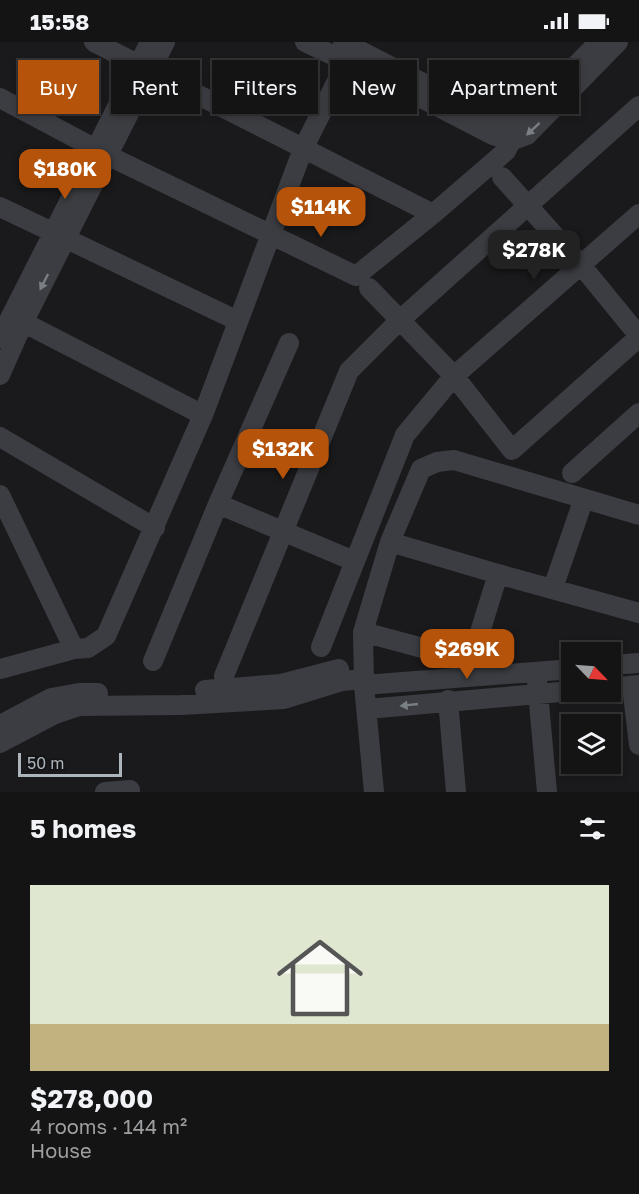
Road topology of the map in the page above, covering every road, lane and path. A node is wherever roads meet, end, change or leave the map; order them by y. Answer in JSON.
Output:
{"nodes":[{"id":1,"x":94,"y":42,"type":"edge"},
{"id":2,"x":150,"y":42,"type":"edge"},
{"id":3,"x":165,"y":42,"type":"edge"},
{"id":4,"x":305,"y":42,"type":"edge"},
{"id":5,"x":599,"y":42,"type":"edge"},
{"id":6,"x":618,"y":42,"type":"edge"},
{"id":7,"x":347,"y":51,"type":"edge"},
{"id":8,"x":129,"y":60,"type":"edge"},
{"id":9,"x":147,"y":60,"type":"edge"},
{"id":10,"x":151,"y":60,"type":"edge"},
{"id":11,"x":200,"y":96,"type":"edge"},
{"id":12,"x":0,"y":98,"type":"edge"},
{"id":13,"x":639,"y":105,"type":"edge"},
{"id":14,"x":122,"y":114,"type":"edge"},
{"id":15,"x":511,"y":133,"type":"junction"},
{"id":16,"x":303,"y":149,"type":"junction"},
{"id":17,"x":103,"y":152,"type":"junction"},
{"id":18,"x":502,"y":177,"type":"dead end"},
{"id":19,"x":528,"y":205,"type":"junction"},
{"id":20,"x":0,"y":207,"type":"edge"},
{"id":21,"x":433,"y":214,"type":"junction"},
{"id":22,"x":639,"y":214,"type":"edge"},
{"id":23,"x":269,"y":234,"type":"junction"},
{"id":24,"x":60,"y":235,"type":"junction"},
{"id":25,"x":581,"y":265,"type":"junction"},
{"id":26,"x":369,"y":288,"type":"dead end"},
{"id":27,"x":11,"y":316,"type":"edge"},
{"id":28,"x":238,"y":321,"type":"junction"},
{"id":29,"x":399,"y":321,"type":"junction"},
{"id":30,"x":639,"y":336,"type":"edge"},
{"id":31,"x":0,"y":338,"type":"edge"},
{"id":32,"x":289,"y":343,"type":"dead end"},
{"id":33,"x":0,"y":375,"type":"edge"},
{"id":34,"x":454,"y":376,"type":"junction"},
{"id":35,"x":639,"y":413,"type":"edge"},
{"id":36,"x":203,"y":415,"type":"junction"},
{"id":37,"x":0,"y":437,"type":"edge"},
{"id":38,"x":572,"y":473,"type":"dead end"},
{"id":39,"x":0,"y":495,"type":"edge"},
{"id":40,"x":583,"y":501,"type":"junction"},
{"id":41,"x":218,"y":504,"type":"junction"},
{"id":42,"x":639,"y":515,"type":"edge"},
{"id":43,"x":155,"y":528,"type":"junction"},
{"id":44,"x":283,"y":531,"type":"junction"},
{"id":45,"x":390,"y":542,"type":"junction"},
{"id":46,"x":354,"y":561,"type":"junction"},
{"id":47,"x":498,"y":574,"type":"junction"},
{"id":48,"x":553,"y":588,"type":"junction"},
{"id":49,"x":639,"y":613,"type":"edge"},
{"id":50,"x":363,"y":632,"type":"junction"},
{"id":51,"x":321,"y":647,"type":"dead end"},
{"id":52,"x":74,"y":649,"type":"junction"},
{"id":53,"x":153,"y":661,"type":"dead end"},
{"id":54,"x":639,"y":663,"type":"edge"},
{"id":55,"x":621,"y":664,"type":"edge"},
{"id":56,"x":0,"y":669,"type":"edge"},
{"id":57,"x":561,"y":670,"type":"edge"},
{"id":58,"x":537,"y":672,"type":"junction"},
{"id":59,"x":224,"y":676,"type":"dead end"},
{"id":60,"x":364,"y":677,"type":"junction"},
{"id":61,"x":636,"y":686,"type":"edge"},
{"id":62,"x":621,"y":687,"type":"edge"},
{"id":63,"x":561,"y":692,"type":"edge"},
{"id":64,"x":537,"y":693,"type":"junction"},
{"id":65,"x":448,"y":700,"type":"junction"},
{"id":66,"x":367,"y":709,"type":"junction"},
{"id":67,"x":0,"y":725,"type":"edge"},
{"id":68,"x":0,"y":743,"type":"edge"},
{"id":69,"x":639,"y":745,"type":"edge"},
{"id":70,"x":130,"y":790,"type":"dead end"},
{"id":71,"x":105,"y":792,"type":"edge"},
{"id":72,"x":374,"y":792,"type":"edge"},
{"id":73,"x":456,"y":792,"type":"edge"},
{"id":74,"x":547,"y":792,"type":"edge"}],
"edges":[{"from":1,"to":8,"type":"street"},
{"from":2,"to":9,"type":"street"},
{"from":3,"to":10,"type":"street"},
{"from":4,"to":7,"type":"street"},
{"from":5,"to":15,"type":"street"},
{"from":6,"to":15,"type":"street","one_way":true},
{"from":7,"to":15,"type":"street"},
{"from":7,"to":16,"type":"street"},
{"from":11,"to":16,"type":"street"},
{"from":12,"to":17,"type":"street"},
{"from":13,"to":19,"type":"street"},
{"from":14,"to":17,"type":"street"},
{"from":15,"to":21,"type":"street"},
{"from":16,"to":21,"type":"street"},
{"from":16,"to":23,"type":"street"},
{"from":17,"to":23,"type":"street"},
{"from":17,"to":24,"type":"street"},
{"from":18,"to":19,"type":"street"},
{"from":19,"to":25,"type":"street"},
{"from":19,"to":29,"type":"street"},
{"from":20,"to":24,"type":"street"},
{"from":21,"to":23,"type":"street"},
{"from":22,"to":25,"type":"street"},
{"from":23,"to":28,"type":"street"},
{"from":24,"to":27,"type":"street"},
{"from":24,"to":28,"type":"street"},
{"from":25,"to":30,"type":"street"},
{"from":25,"to":34,"type":"street"},
{"from":26,"to":29,"type":"street"},
{"from":27,"to":31,"type":"street"},
{"from":27,"to":33,"type":"street"},
{"from":27,"to":36,"type":"street"},
{"from":28,"to":36,"type":"street"},
{"from":29,"to":34,"type":"street"},
{"from":29,"to":44,"type":"street"},
{"from":30,"to":34,"type":"street"},
{"from":32,"to":41,"type":"street"},
{"from":34,"to":46,"type":"street"},
{"from":35,"to":38,"type":"street"},
{"from":36,"to":43,"type":"street"},
{"from":37,"to":43,"type":"street"},
{"from":39,"to":52,"type":"street"},
{"from":40,"to":42,"type":"street"},
{"from":40,"to":45,"type":"street"},
{"from":40,"to":48,"type":"street"},
{"from":41,"to":44,"type":"street"},
{"from":41,"to":53,"type":"street"},
{"from":43,"to":52,"type":"street"},
{"from":44,"to":46,"type":"street"},
{"from":44,"to":59,"type":"street"},
{"from":45,"to":47,"type":"street"},
{"from":45,"to":50,"type":"street"},
{"from":46,"to":51,"type":"street"},
{"from":47,"to":48,"type":"street"},
{"from":47,"to":50,"type":"street"},
{"from":48,"to":49,"type":"street"},
{"from":50,"to":60,"type":"street"},
{"from":52,"to":56,"type":"street"},
{"from":54,"to":55,"type":"street"},
{"from":57,"to":58,"type":"street"},
{"from":58,"to":60,"type":"street"},
{"from":58,"to":64,"type":"street"},
{"from":60,"to":66,"type":"street"},
{"from":60,"to":67,"type":"street"},
{"from":60,"to":68,"type":"street"},
{"from":61,"to":62,"type":"street"},
{"from":61,"to":69,"type":"street"},
{"from":63,"to":64,"type":"street"},
{"from":64,"to":65,"type":"street"},
{"from":64,"to":74,"type":"street"},
{"from":65,"to":66,"type":"street","one_way":true},
{"from":65,"to":73,"type":"street"},
{"from":66,"to":72,"type":"street"},
{"from":70,"to":71,"type":"street"}]}
